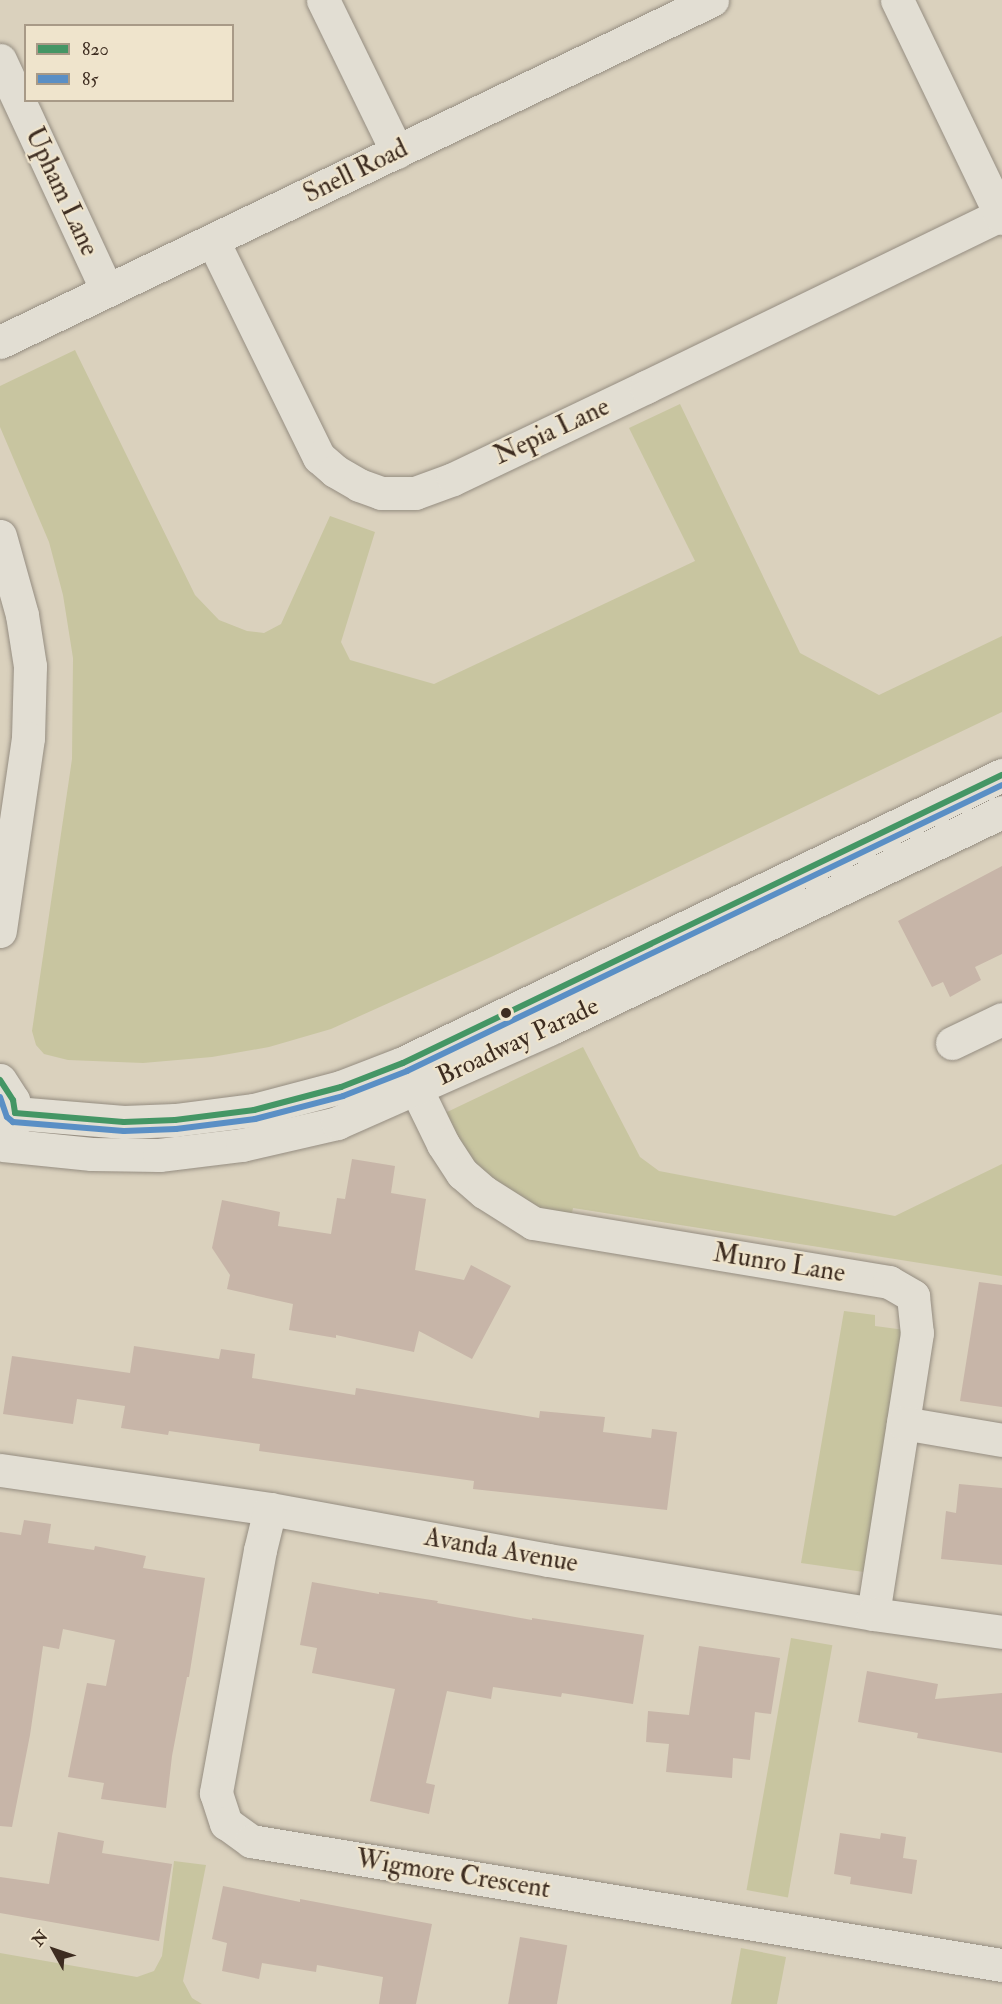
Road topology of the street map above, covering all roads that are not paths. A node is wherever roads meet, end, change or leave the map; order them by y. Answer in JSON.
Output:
{"nodes":[{"id":1,"x":323,"y":0,"type":"edge"},
{"id":2,"x":712,"y":0,"type":"edge"},
{"id":3,"x":897,"y":0,"type":"edge"},
{"id":4,"x":0,"y":60,"type":"edge"},
{"id":5,"x":397,"y":152,"type":"junction"},
{"id":6,"x":1001,"y":216,"type":"edge"},
{"id":7,"x":213,"y":241,"type":"junction"},
{"id":8,"x":107,"y":291,"type":"junction"},
{"id":9,"x":0,"y":342,"type":"edge"},
{"id":10,"x":0,"y":536,"type":"edge"},
{"id":11,"x":1002,"y":775,"type":"edge"},
{"id":12,"x":1002,"y":812,"type":"edge"},
{"id":13,"x":0,"y":931,"type":"edge"},
{"id":14,"x":1002,"y":1019,"type":"edge"},
{"id":15,"x":952,"y":1043,"type":"dead end"},
{"id":16,"x":410,"y":1076,"type":"junction"},
{"id":17,"x":0,"y":1080,"type":"edge"},
{"id":18,"x":15,"y":1113,"type":"junction"},
{"id":19,"x":1,"y":1147,"type":"edge"},
{"id":20,"x":903,"y":1423,"type":"junction"},
{"id":21,"x":1002,"y":1440,"type":"edge"},
{"id":22,"x":0,"y":1470,"type":"edge"},
{"id":23,"x":270,"y":1509,"type":"junction"},
{"id":24,"x":873,"y":1614,"type":"junction"},
{"id":25,"x":1002,"y":1632,"type":"edge"},
{"id":26,"x":1002,"y":1965,"type":"edge"}],
"edges":[{"from":1,"to":5,"type":"street"},
{"from":2,"to":5,"type":"street","name":"Snell Road"},
{"from":3,"to":6,"type":"street"},
{"from":4,"to":8,"type":"street","name":"Upham Lane"},
{"from":5,"to":7,"type":"street","name":"Snell Road"},
{"from":6,"to":7,"type":"street","name":"Nepia Lane"},
{"from":7,"to":8,"type":"street","name":"Snell Road"},
{"from":8,"to":9,"type":"street","name":"Snell Road"},
{"from":10,"to":13,"type":"street"},
{"from":11,"to":16,"type":"street","name":"Broadway Parade"},
{"from":12,"to":16,"type":"street","name":"Broadway Parade"},
{"from":14,"to":15,"type":"street"},
{"from":16,"to":18,"type":"street","name":"Broadway Parade"},
{"from":16,"to":19,"type":"street","name":"Broadway Parade"},
{"from":16,"to":20,"type":"street","name":"Munro Lane"},
{"from":17,"to":18,"type":"street"},
{"from":18,"to":19,"type":"street"},
{"from":20,"to":21,"type":"street"},
{"from":20,"to":24,"type":"street","name":"Munro Lane"},
{"from":22,"to":23,"type":"street","name":"Avanda Avenue"},
{"from":23,"to":24,"type":"street","name":"Avanda Avenue"},
{"from":23,"to":26,"type":"street","name":"Wigmore Crescent"},
{"from":24,"to":25,"type":"street","name":"Avanda Avenue"}]}
